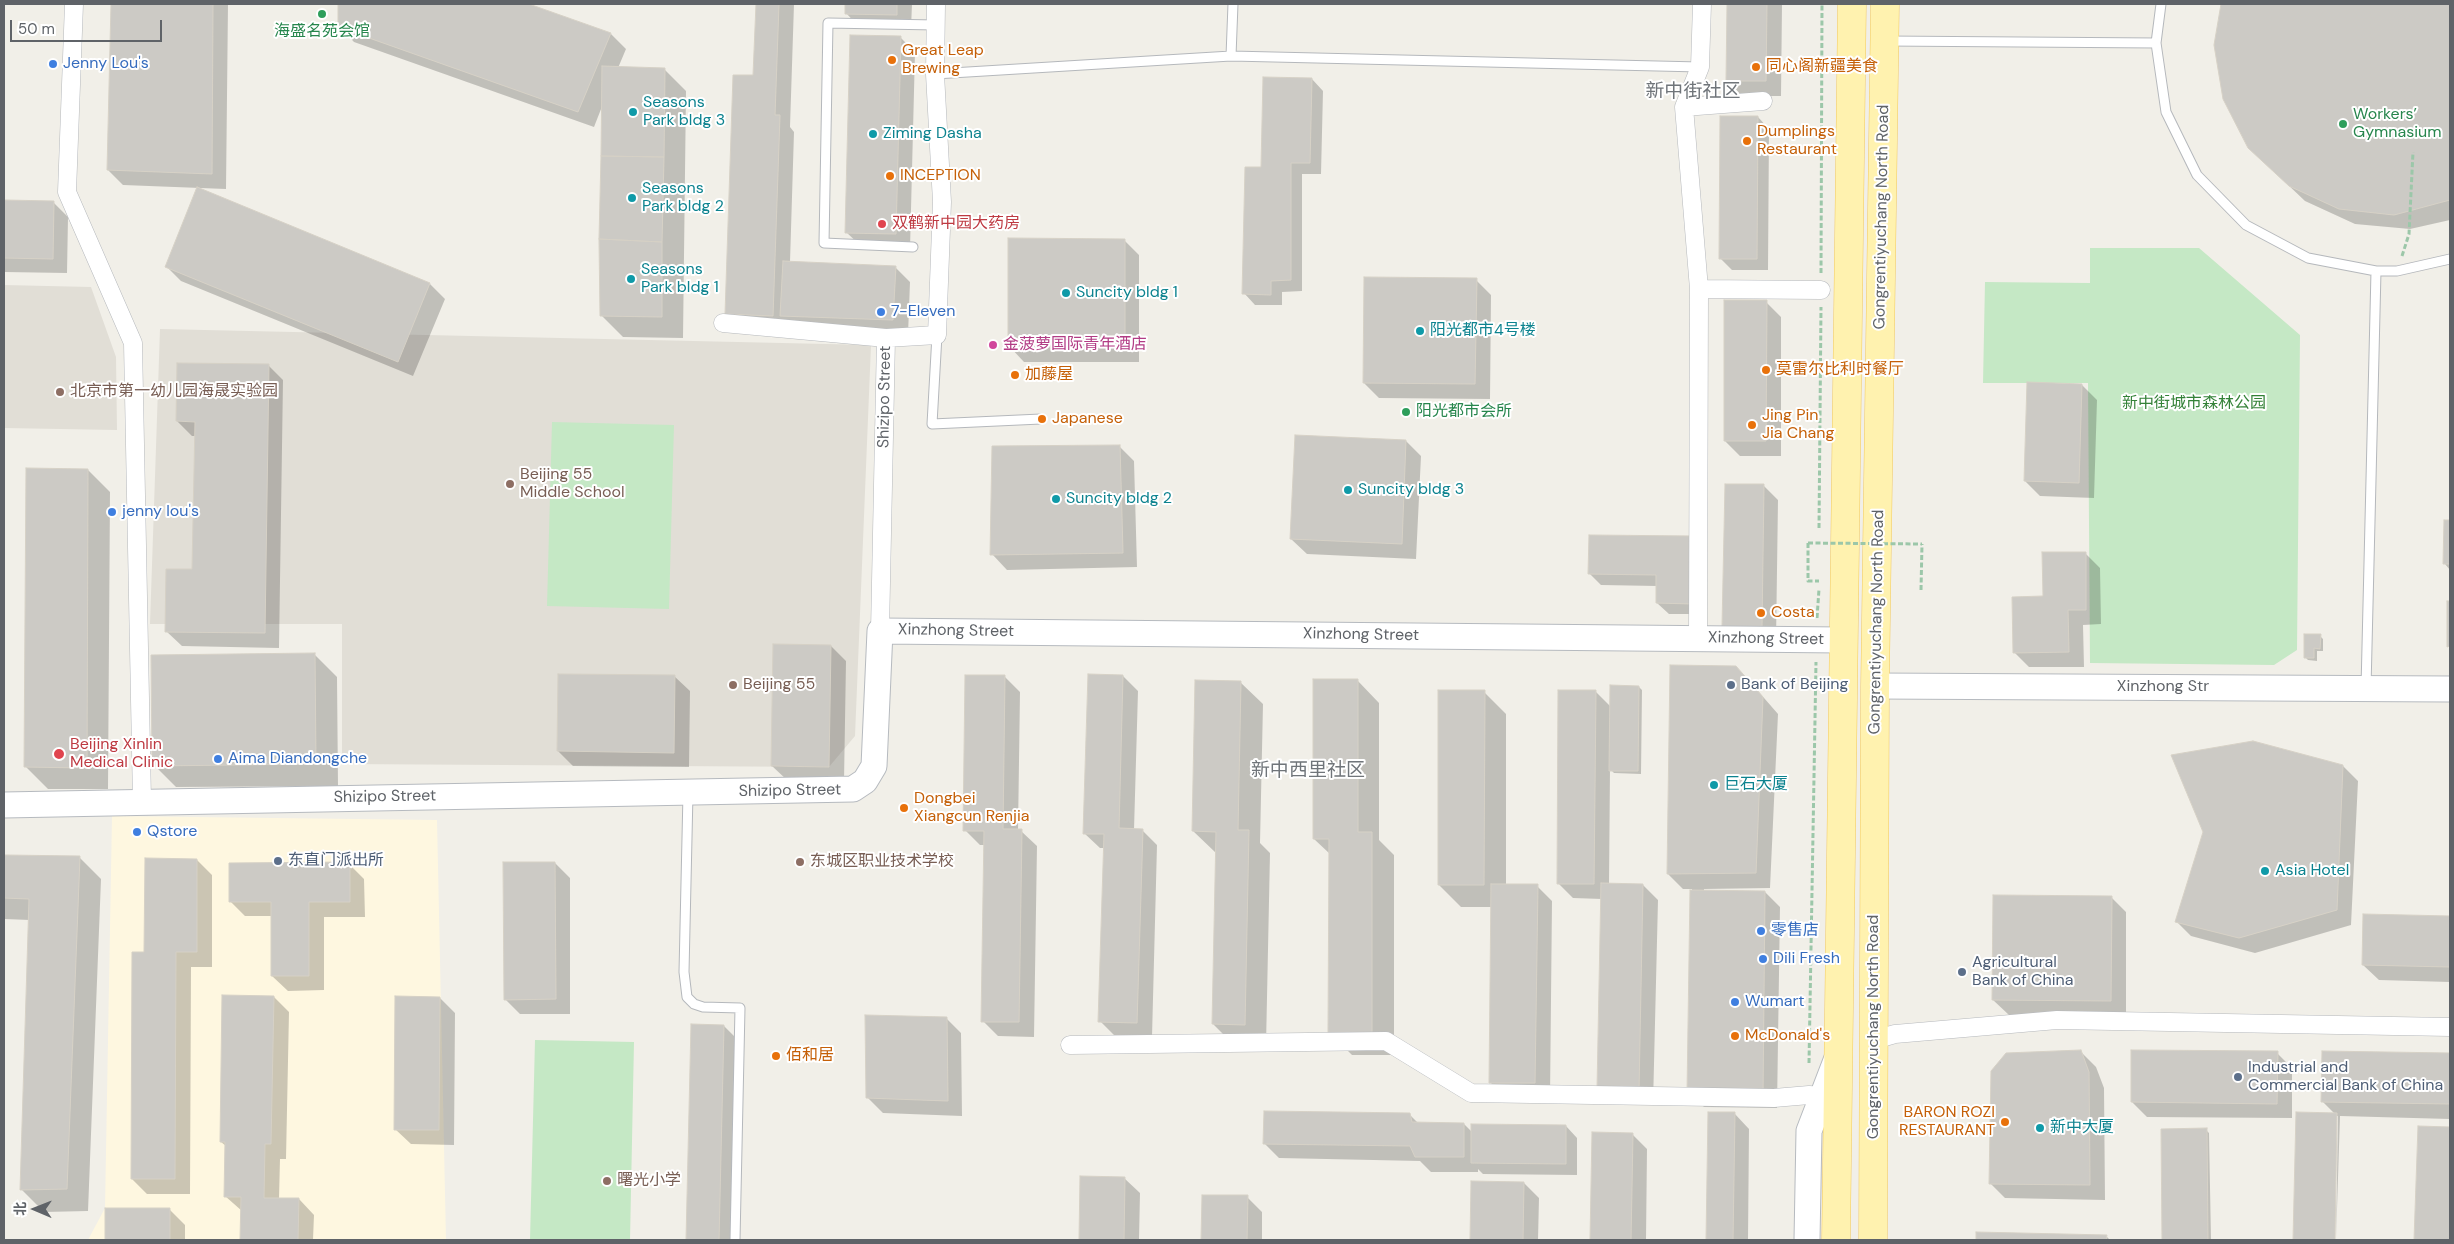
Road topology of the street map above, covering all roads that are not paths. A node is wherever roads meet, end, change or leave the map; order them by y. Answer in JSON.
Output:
{"nodes":[{"id":1,"x":74,"y":4,"type":"edge"},
{"id":2,"x":936,"y":4,"type":"edge"},
{"id":3,"x":1233,"y":4,"type":"edge"},
{"id":4,"x":1702,"y":4,"type":"edge"},
{"id":5,"x":1852,"y":4,"type":"edge"},
{"id":6,"x":1885,"y":4,"type":"edge"},
{"id":7,"x":2161,"y":4,"type":"edge"},
{"id":8,"x":936,"y":25,"type":"junction"},
{"id":9,"x":1885,"y":41,"type":"junction"},
{"id":10,"x":2156,"y":42,"type":"junction"},
{"id":11,"x":1231,"y":56,"type":"junction"},
{"id":12,"x":1700,"y":67,"type":"junction"},
{"id":13,"x":935,"y":74,"type":"junction"},
{"id":14,"x":1763,"y":101,"type":"dead end"},
{"id":15,"x":1684,"y":107,"type":"junction"},
{"id":16,"x":913,"y":247,"type":"dead end"},
{"id":17,"x":2450,"y":259,"type":"edge"},
{"id":18,"x":2376,"y":271,"type":"junction"},
{"id":19,"x":1700,"y":289,"type":"junction"},
{"id":20,"x":1821,"y":290,"type":"road end"},
{"id":21,"x":723,"y":323,"type":"dead end"},
{"id":22,"x":936,"y":335,"type":"junction"},
{"id":23,"x":886,"y":338,"type":"junction"},
{"id":24,"x":1041,"y":419,"type":"dead end"},
{"id":25,"x":880,"y":631,"type":"junction"},
{"id":26,"x":1698,"y":638,"type":"junction"},
{"id":27,"x":1829,"y":640,"type":"junction"},
{"id":28,"x":1875,"y":686,"type":"junction"},
{"id":29,"x":2366,"y":688,"type":"junction"},
{"id":30,"x":2450,"y":689,"type":"edge"},
{"id":31,"x":688,"y":793,"type":"junction"},
{"id":32,"x":142,"y":801,"type":"junction"},
{"id":33,"x":4,"y":805,"type":"edge"},
{"id":34,"x":2450,"y":1027,"type":"edge"},
{"id":35,"x":1874,"y":1040,"type":"junction"},
{"id":36,"x":1070,"y":1045,"type":"dead end"},
{"id":37,"x":1838,"y":1054,"type":"junction"},
{"id":38,"x":1815,"y":1095,"type":"junction"},
{"id":39,"x":735,"y":1240,"type":"edge"},
{"id":40,"x":1807,"y":1240,"type":"edge"},
{"id":41,"x":1836,"y":1240,"type":"edge"},
{"id":42,"x":1873,"y":1240,"type":"edge"}],
"edges":[{"from":1,"to":32,"type":"street"},
{"from":2,"to":8,"type":"street"},
{"from":3,"to":11,"type":"lane"},
{"from":4,"to":12,"type":"street"},
{"from":5,"to":27,"type":"main road","name":"Gongrentiyuchang North Road"},
{"from":6,"to":9,"type":"main road","name":"Gongrentiyuchang North Road"},
{"from":7,"to":10,"type":"lane"},
{"from":8,"to":13,"type":"street"},
{"from":8,"to":16,"type":"lane"},
{"from":9,"to":10,"type":"lane"},
{"from":9,"to":28,"type":"main road","name":"Gongrentiyuchang North Road"},
{"from":10,"to":18,"type":"lane"},
{"from":11,"to":12,"type":"lane"},
{"from":11,"to":13,"type":"lane"},
{"from":12,"to":15,"type":"street"},
{"from":13,"to":22,"type":"street"},
{"from":14,"to":15,"type":"street"},
{"from":15,"to":19,"type":"street"},
{"from":17,"to":18,"type":"lane"},
{"from":18,"to":29,"type":"lane"},
{"from":19,"to":20,"type":"street"},
{"from":19,"to":26,"type":"street"},
{"from":21,"to":23,"type":"street"},
{"from":22,"to":23,"type":"street","name":"Shizipo Street"},
{"from":22,"to":24,"type":"lane"},
{"from":23,"to":25,"type":"street","name":"Shizipo Street"},
{"from":25,"to":26,"type":"street","name":"Xinzhong Street"},
{"from":25,"to":31,"type":"street","name":"Shizipo Street"},
{"from":26,"to":27,"type":"street","name":"Xinzhong Street"},
{"from":27,"to":37,"type":"main road","name":"Gongrentiyuchang North Road"},
{"from":28,"to":29,"type":"street","name":"Xinzhong Str"},
{"from":28,"to":35,"type":"main road","name":"Gongrentiyuchang North Road"},
{"from":29,"to":30,"type":"street","name":"Xinzhong Str"},
{"from":31,"to":32,"type":"street","name":"Shizipo Street"},
{"from":31,"to":39,"type":"lane"},
{"from":32,"to":33,"type":"street","name":"Shizipo Street"},
{"from":34,"to":35,"type":"street"},
{"from":35,"to":42,"type":"main road","name":"Gongrentiyuchang North Road"},
{"from":36,"to":38,"type":"street"},
{"from":37,"to":38,"type":"street","name":"Gongrentiyuchang North Road"},
{"from":37,"to":41,"type":"main road","name":"Gongrentiyuchang North Road"},
{"from":38,"to":40,"type":"street","name":"Gongrentiyuchang North Road"}]}
